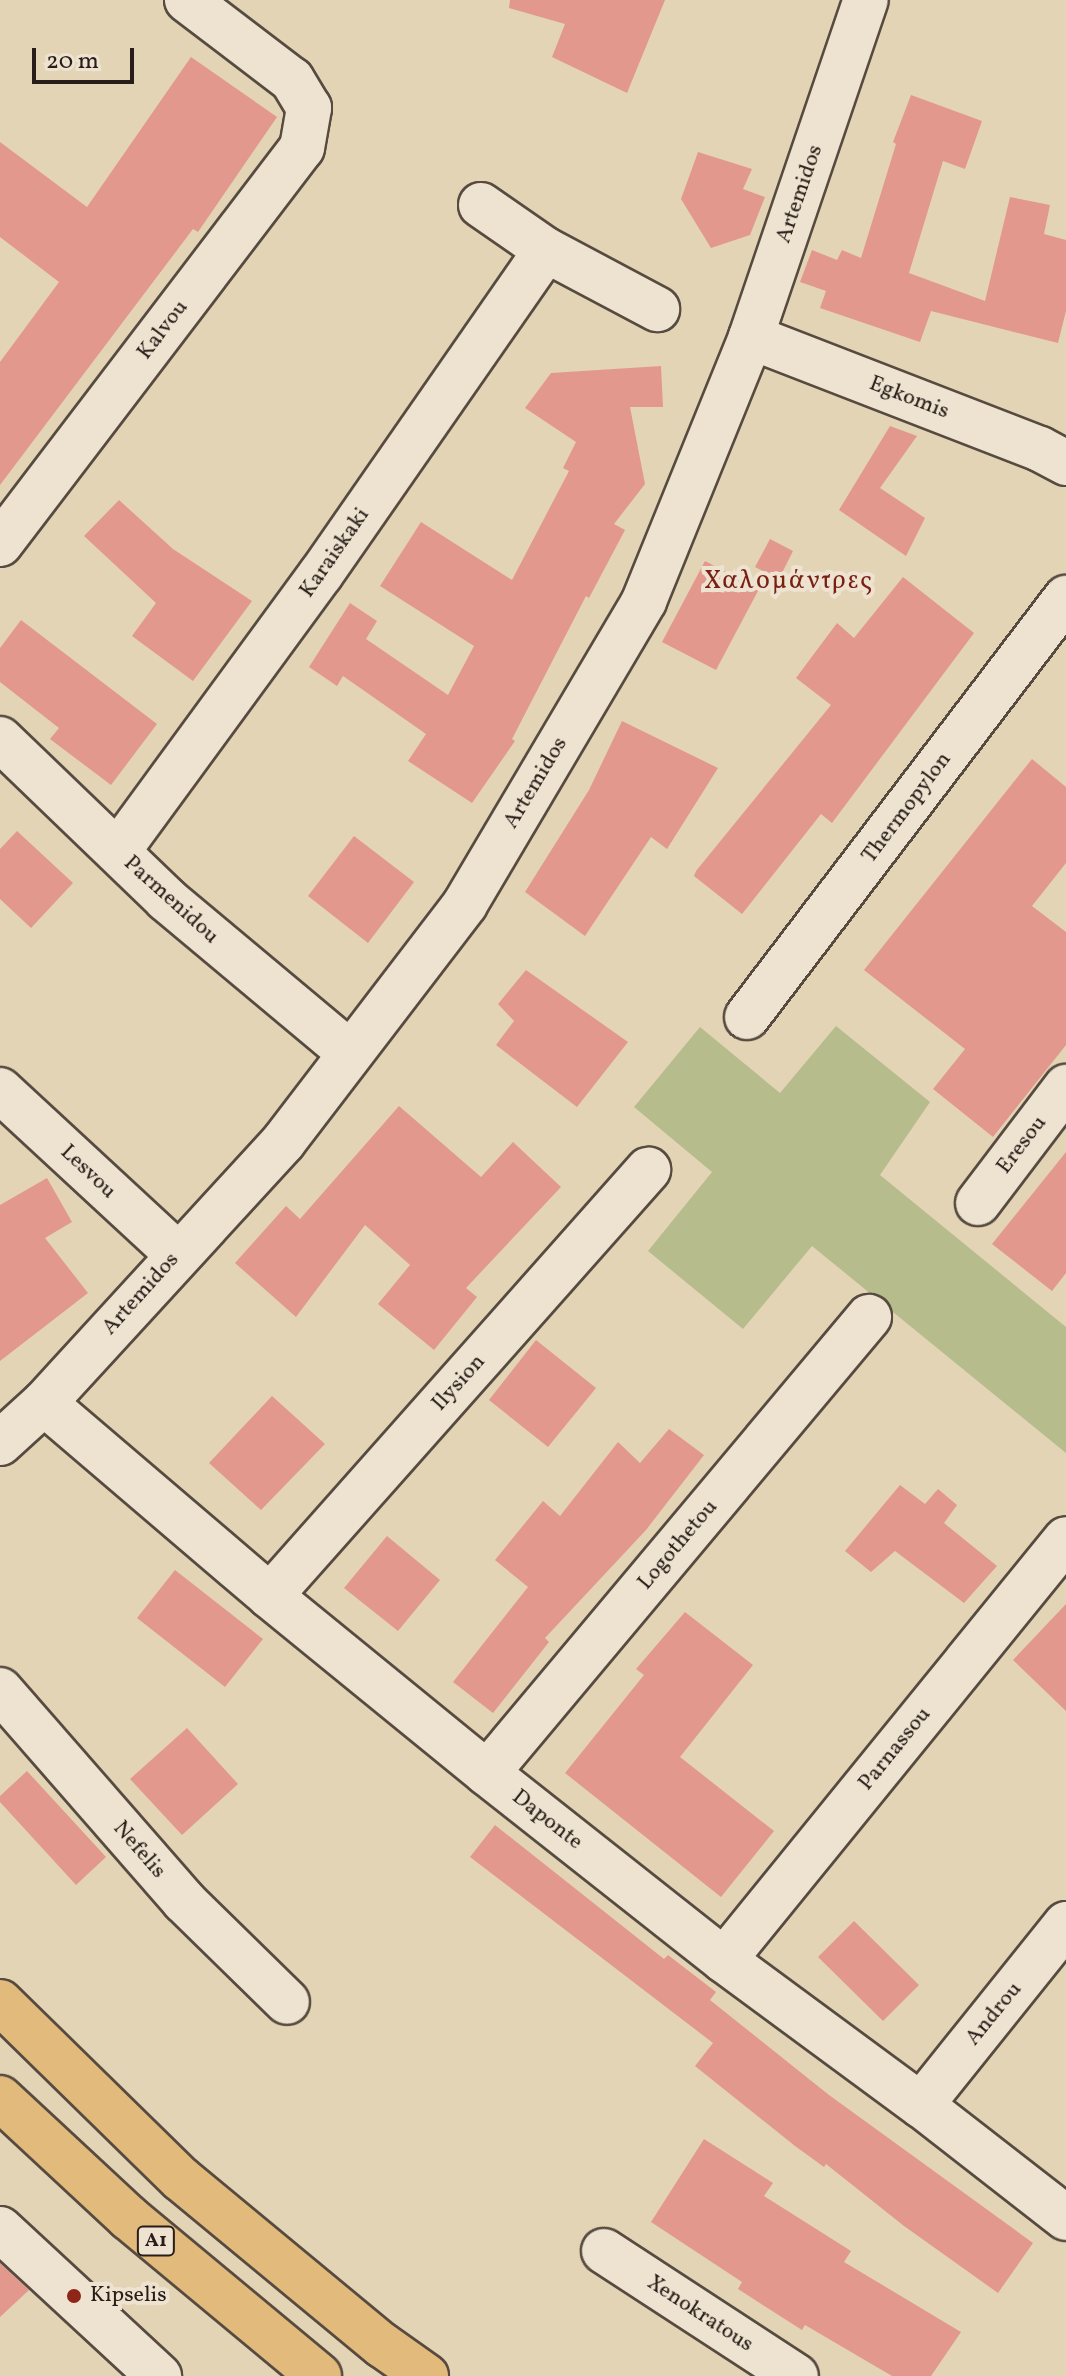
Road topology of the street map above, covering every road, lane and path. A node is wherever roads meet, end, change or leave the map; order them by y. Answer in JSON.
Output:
{"nodes":[{"id":1,"x":187,"y":0,"type":"edge"},
{"id":2,"x":866,"y":0,"type":"edge"},
{"id":3,"x":481,"y":205,"type":"dead end"},
{"id":4,"x":546,"y":250,"type":"junction"},
{"id":5,"x":657,"y":309,"type":"dead end"},
{"id":6,"x":751,"y":337,"type":"junction"},
{"id":7,"x":1066,"y":463,"type":"edge"},
{"id":8,"x":0,"y":544,"type":"edge"},
{"id":9,"x":1066,"y":598,"type":"edge"},
{"id":10,"x":0,"y":739,"type":"edge"},
{"id":11,"x":118,"y":851,"type":"junction"},
{"id":12,"x":747,"y":1017,"type":"dead end"},
{"id":13,"x":350,"y":1053,"type":"junction"},
{"id":14,"x":1066,"y":1087,"type":"edge"},
{"id":15,"x":0,"y":1090,"type":"edge"},
{"id":16,"x":648,"y":1170,"type":"dead end"},
{"id":17,"x":978,"y":1203,"type":"dead end"},
{"id":18,"x":177,"y":1254,"type":"junction"},
{"id":19,"x":869,"y":1317,"type":"dead end"},
{"id":20,"x":44,"y":1403,"type":"junction"},
{"id":21,"x":0,"y":1443,"type":"edge"},
{"id":22,"x":1066,"y":1539,"type":"edge"},
{"id":23,"x":270,"y":1596,"type":"junction"},
{"id":24,"x":0,"y":1690,"type":"edge"},
{"id":25,"x":487,"y":1773,"type":"junction"},
{"id":26,"x":1066,"y":1924,"type":"edge"},
{"id":27,"x":724,"y":1960,"type":"junction"},
{"id":28,"x":0,"y":2002,"type":"edge"},
{"id":29,"x":287,"y":2002,"type":"dead end"},
{"id":30,"x":0,"y":2098,"type":"edge"},
{"id":31,"x":921,"y":2105,"type":"junction"},
{"id":32,"x":1066,"y":2218,"type":"edge"},
{"id":33,"x":0,"y":2229,"type":"edge"},
{"id":34,"x":604,"y":2251,"type":"dead end"},
{"id":35,"x":159,"y":2376,"type":"edge"},
{"id":36,"x":319,"y":2376,"type":"edge"},
{"id":37,"x":426,"y":2376,"type":"edge"},
{"id":38,"x":796,"y":2376,"type":"edge"}],
"edges":[{"from":1,"to":8,"type":"street","name":"Kalvou"},
{"from":2,"to":6,"type":"street","name":"Artemidos"},
{"from":3,"to":4,"type":"street"},
{"from":4,"to":5,"type":"street"},
{"from":4,"to":11,"type":"street","name":"Karaiskaki"},
{"from":6,"to":7,"type":"street","name":"Egkomis"},
{"from":6,"to":13,"type":"street","name":"Artemidos"},
{"from":9,"to":12,"type":"street","name":"Thermopylon"},
{"from":10,"to":11,"type":"street","name":"Parmenidou"},
{"from":11,"to":13,"type":"street","name":"Parmenidou"},
{"from":13,"to":18,"type":"street","name":"Artemidos"},
{"from":14,"to":17,"type":"street","name":"Eresou"},
{"from":15,"to":18,"type":"street","name":"Lesvou"},
{"from":16,"to":23,"type":"street","name":"Ilysion"},
{"from":18,"to":20,"type":"street","name":"Artemidos"},
{"from":19,"to":25,"type":"street","name":"Logothetou"},
{"from":20,"to":21,"type":"street","name":"Artemidos"},
{"from":20,"to":23,"type":"street","name":"Daponte"},
{"from":22,"to":27,"type":"street","name":"Parnassou"},
{"from":23,"to":25,"type":"street","name":"Daponte"},
{"from":24,"to":29,"type":"street","name":"Nefelis"},
{"from":25,"to":27,"type":"street","name":"Daponte"},
{"from":26,"to":31,"type":"street","name":"Androu"},
{"from":27,"to":31,"type":"street","name":"Daponte"},
{"from":28,"to":37,"type":"highway"},
{"from":30,"to":36,"type":"highway","number":"A1"},
{"from":31,"to":32,"type":"street","name":"Daponte"},
{"from":33,"to":35,"type":"street"},
{"from":34,"to":38,"type":"street","name":"Xenokratous"}]}
